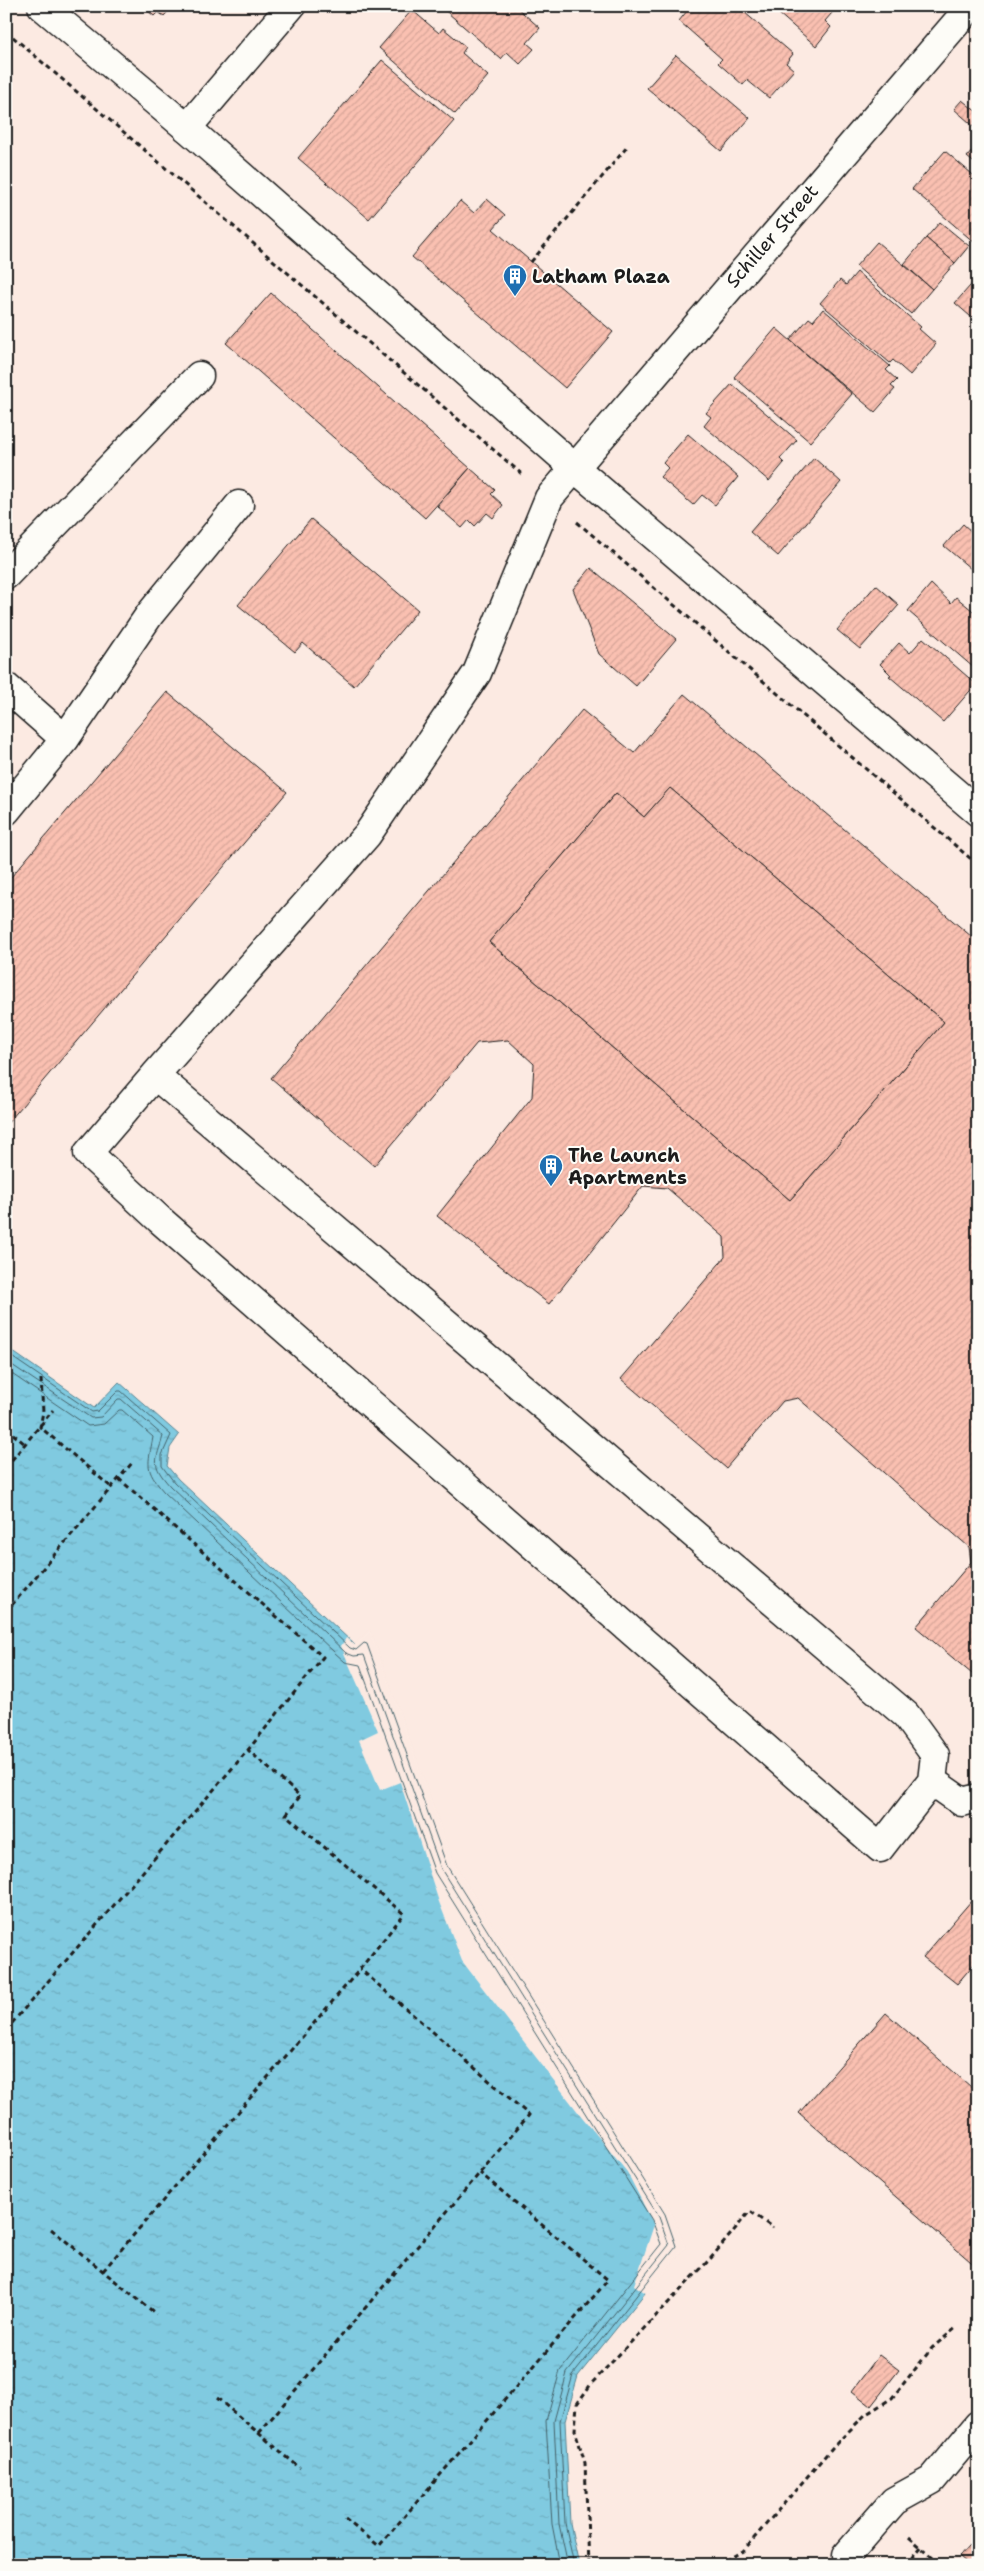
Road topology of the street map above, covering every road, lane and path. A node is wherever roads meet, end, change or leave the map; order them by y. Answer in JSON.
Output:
{"nodes":[{"id":1,"x":42,"y":6,"type":"edge"},
{"id":2,"x":292,"y":6,"type":"edge"},
{"id":3,"x":971,"y":6,"type":"edge"},
{"id":4,"x":6,"y":31,"type":"edge"},
{"id":5,"x":187,"y":128,"type":"junction"},
{"id":6,"x":626,"y":147,"type":"dead end"},
{"id":7,"x":531,"y":262,"type":"dead end"},
{"id":8,"x":199,"y":376,"type":"dead end"},
{"id":9,"x":576,"y":469,"type":"junction"},
{"id":10,"x":549,"y":498,"type":"junction"},
{"id":11,"x":239,"y":505,"type":"dead end"},
{"id":12,"x":6,"y":575,"type":"edge"},
{"id":13,"x":6,"y":687,"type":"edge"},
{"id":14,"x":64,"y":739,"type":"junction"},
{"id":15,"x":975,"y":804,"type":"edge"},
{"id":16,"x":6,"y":811,"type":"edge"},
{"id":17,"x":978,"y":865,"type":"edge"},
{"id":18,"x":155,"y":1074,"type":"junction"},
{"id":19,"x":41,"y":1379,"type":"dead end"},
{"id":20,"x":53,"y":1410,"type":"dead end"},
{"id":21,"x":40,"y":1427,"type":"junction"},
{"id":22,"x":6,"y":1428,"type":"edge"},
{"id":23,"x":25,"y":1444,"type":"junction"},
{"id":24,"x":132,"y":1463,"type":"dead end"},
{"id":25,"x":6,"y":1466,"type":"edge"},
{"id":26,"x":118,"y":1478,"type":"junction"},
{"id":27,"x":111,"y":1487,"type":"junction"},
{"id":28,"x":6,"y":1612,"type":"edge"},
{"id":29,"x":248,"y":1750,"type":"junction"},
{"id":30,"x":932,"y":1781,"type":"junction"},
{"id":31,"x":978,"y":1798,"type":"edge"},
{"id":32,"x":360,"y":1969,"type":"junction"},
{"id":33,"x":6,"y":2030,"type":"edge"},
{"id":34,"x":480,"y":2173,"type":"junction"},
{"id":35,"x":773,"y":2228,"type":"dead end"},
{"id":36,"x":51,"y":2229,"type":"dead end"},
{"id":37,"x":103,"y":2271,"type":"junction"},
{"id":38,"x":156,"y":2314,"type":"dead end"},
{"id":39,"x":957,"y":2327,"type":"dead end"},
{"id":40,"x":217,"y":2398,"type":"dead end"},
{"id":41,"x":978,"y":2426,"type":"edge"},
{"id":42,"x":259,"y":2433,"type":"junction"},
{"id":43,"x":300,"y":2468,"type":"dead end"},
{"id":44,"x":882,"y":2514,"type":"junction"},
{"id":45,"x":346,"y":2519,"type":"dead end"},
{"id":46,"x":921,"y":2547,"type":"junction"},
{"id":47,"x":847,"y":2555,"type":"dead end"},
{"id":48,"x":589,"y":2565,"type":"edge"},
{"id":49,"x":717,"y":2565,"type":"edge"},
{"id":50,"x":907,"y":2565,"type":"edge"},
{"id":51,"x":941,"y":2565,"type":"edge"}],
"edges":[{"from":1,"to":5,"type":"street"},
{"from":2,"to":5,"type":"street"},
{"from":3,"to":9,"type":"street","name":"Schiller Street"},
{"from":4,"to":10,"type":"path"},
{"from":5,"to":9,"type":"street"},
{"from":6,"to":7,"type":"path"},
{"from":8,"to":12,"type":"street"},
{"from":9,"to":10,"type":"street","name":"Schiller Street"},
{"from":9,"to":15,"type":"street"},
{"from":10,"to":17,"type":"path"},
{"from":10,"to":18,"type":"street"},
{"from":11,"to":14,"type":"street"},
{"from":13,"to":14,"type":"street"},
{"from":14,"to":16,"type":"street"},
{"from":18,"to":30,"type":"street"},
{"from":18,"to":30,"type":"street"},
{"from":19,"to":21,"type":"path"},
{"from":20,"to":21,"type":"path"},
{"from":21,"to":23,"type":"path"},
{"from":21,"to":27,"type":"path"},
{"from":22,"to":23,"type":"path"},
{"from":23,"to":25,"type":"path"},
{"from":24,"to":26,"type":"path"},
{"from":26,"to":27,"type":"path"},
{"from":26,"to":29,"type":"path"},
{"from":27,"to":28,"type":"path"},
{"from":29,"to":32,"type":"path"},
{"from":29,"to":33,"type":"path"},
{"from":30,"to":31,"type":"street"},
{"from":32,"to":34,"type":"path"},
{"from":32,"to":37,"type":"path"},
{"from":34,"to":42,"type":"path"},
{"from":34,"to":45,"type":"path"},
{"from":35,"to":48,"type":"path"},
{"from":36,"to":37,"type":"path"},
{"from":37,"to":38,"type":"path"},
{"from":39,"to":49,"type":"path"},
{"from":40,"to":42,"type":"path"},
{"from":41,"to":44,"type":"street"},
{"from":42,"to":43,"type":"path"},
{"from":44,"to":46,"type":"path"},
{"from":44,"to":47,"type":"street"},
{"from":46,"to":50,"type":"path"},
{"from":46,"to":51,"type":"path"}]}
